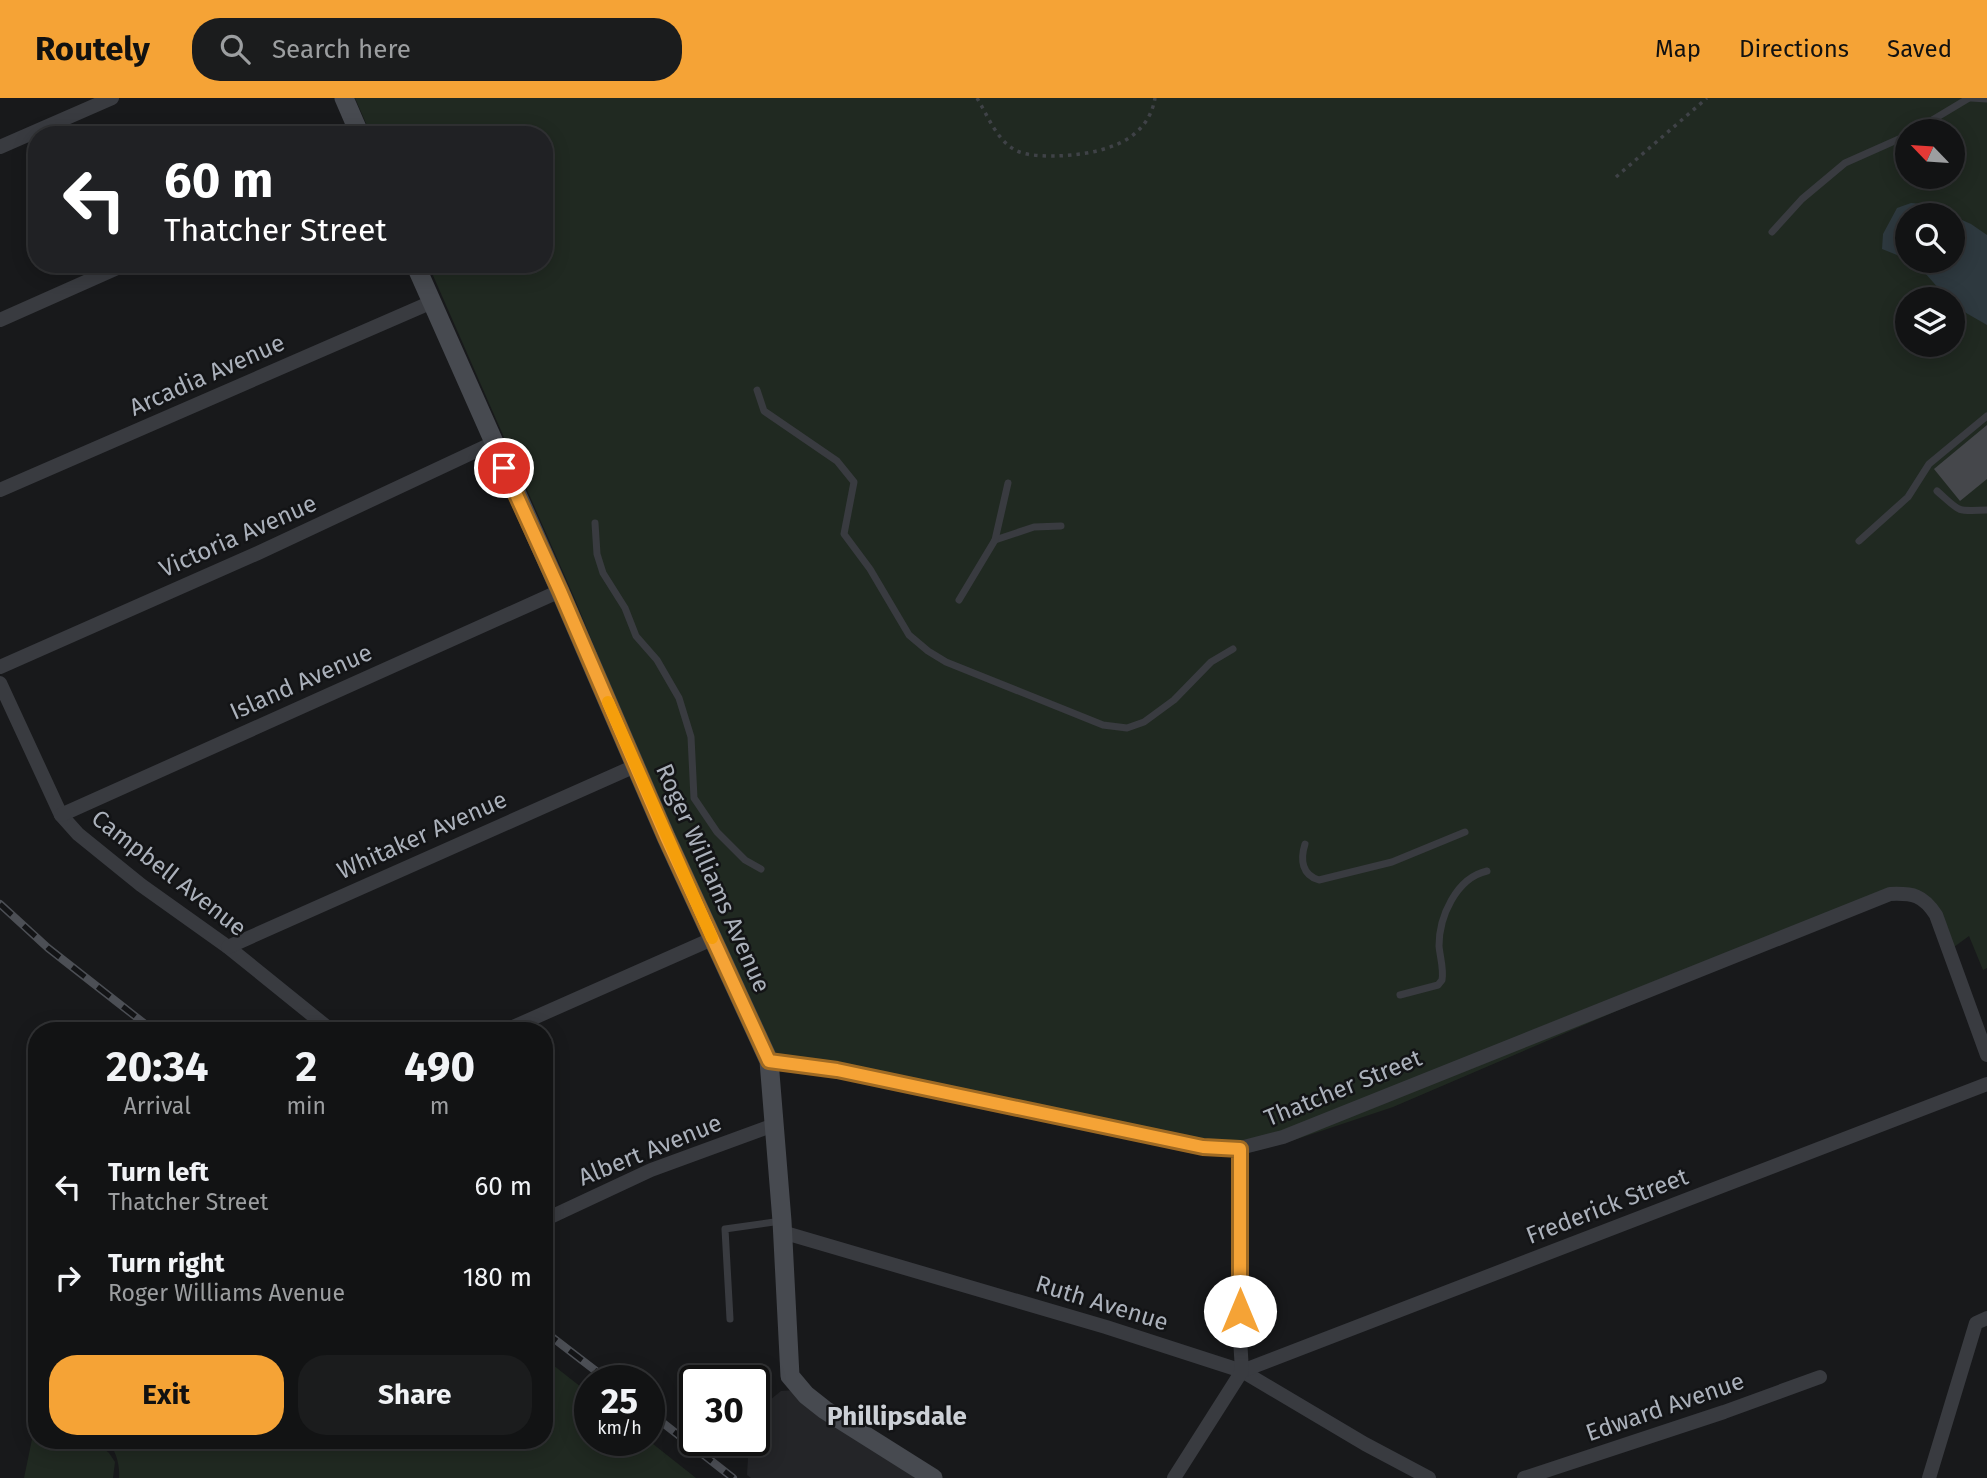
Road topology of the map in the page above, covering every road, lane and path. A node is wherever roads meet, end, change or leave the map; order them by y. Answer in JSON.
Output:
{"nodes":[{"id":1,"x":112,"y":98,"type":"edge"},
{"id":2,"x":344,"y":98,"type":"edge"},
{"id":3,"x":977,"y":98,"type":"edge"},
{"id":4,"x":1155,"y":98,"type":"edge"},
{"id":5,"x":1707,"y":98,"type":"edge"},
{"id":6,"x":1970,"y":98,"type":"edge"},
{"id":7,"x":1987,"y":99,"type":"edge"},
{"id":8,"x":1934,"y":119,"type":"edge"},
{"id":9,"x":48,"y":126,"type":"edge"},
{"id":10,"x":356,"y":126,"type":"edge"},
{"id":11,"x":28,"y":135,"type":"edge"},
{"id":12,"x":1895,"y":141,"type":"edge"},
{"id":13,"x":0,"y":147,"type":"edge"},
{"id":14,"x":1616,"y":177,"type":"dead end"},
{"id":15,"x":1772,"y":232,"type":"dead end"},
{"id":16,"x":106,"y":273,"type":"edge"},
{"id":17,"x":419,"y":273,"type":"edge"},
{"id":18,"x":432,"y":302,"type":"junction"},
{"id":19,"x":0,"y":320,"type":"edge"},
{"id":20,"x":757,"y":390,"type":"dead end"},
{"id":21,"x":1987,"y":415,"type":"edge"},
{"id":22,"x":493,"y":443,"type":"junction"},
{"id":23,"x":1008,"y":483,"type":"dead end"},
{"id":24,"x":0,"y":490,"type":"edge"},
{"id":25,"x":1937,"y":491,"type":"dead end"},
{"id":26,"x":1987,"y":510,"type":"edge"},
{"id":27,"x":595,"y":523,"type":"dead end"},
{"id":28,"x":1061,"y":526,"type":"dead end"},
{"id":29,"x":995,"y":540,"type":"junction"},
{"id":30,"x":1860,"y":541,"type":"dead end"},
{"id":31,"x":560,"y":591,"type":"junction"},
{"id":32,"x":959,"y":600,"type":"dead end"},
{"id":33,"x":1233,"y":649,"type":"dead end"},
{"id":34,"x":0,"y":667,"type":"edge"},
{"id":35,"x":0,"y":683,"type":"edge"},
{"id":36,"x":635,"y":766,"type":"junction"},
{"id":37,"x":61,"y":815,"type":"junction"},
{"id":38,"x":1465,"y":832,"type":"dead end"},
{"id":39,"x":1305,"y":844,"type":"dead end"},
{"id":40,"x":761,"y":869,"type":"dead end"},
{"id":41,"x":1487,"y":871,"type":"dead end"},
{"id":42,"x":712,"y":939,"type":"junction"},
{"id":43,"x":228,"y":947,"type":"junction"},
{"id":44,"x":1400,"y":995,"type":"dead end"},
{"id":45,"x":321,"y":1022,"type":"edge"},
{"id":46,"x":524,"y":1022,"type":"edge"},
{"id":47,"x":1987,"y":1055,"type":"edge"},
{"id":48,"x":769,"y":1061,"type":"junction"},
{"id":49,"x":1987,"y":1084,"type":"edge"},
{"id":50,"x":774,"y":1125,"type":"junction"},
{"id":51,"x":1240,"y":1149,"type":"junction"},
{"id":52,"x":553,"y":1216,"type":"edge"},
{"id":53,"x":782,"y":1227,"type":"junction"},
{"id":54,"x":730,"y":1319,"type":"dead end"},
{"id":55,"x":1981,"y":1320,"type":"edge"},
{"id":56,"x":1242,"y":1371,"type":"junction"},
{"id":57,"x":1820,"y":1377,"type":"dead end"},
{"id":58,"x":933,"y":1478,"type":"edge"},
{"id":59,"x":1174,"y":1478,"type":"edge"},
{"id":60,"x":1429,"y":1478,"type":"edge"},
{"id":61,"x":1524,"y":1478,"type":"edge"},
{"id":62,"x":1929,"y":1478,"type":"edge"}],
"edges":[{"from":1,"to":9,"type":"street"},
{"from":2,"to":10,"type":"main road"},
{"from":3,"to":4,"type":"path"},
{"from":5,"to":14,"type":"path"},
{"from":6,"to":7,"type":"lane"},
{"from":6,"to":8,"type":"lane"},
{"from":11,"to":13,"type":"street"},
{"from":12,"to":15,"type":"lane"},
{"from":16,"to":19,"type":"street"},
{"from":17,"to":18,"type":"main road","name":"Roger Williams Avenue"},
{"from":18,"to":22,"type":"main road","name":"Roger Williams Avenue"},
{"from":18,"to":24,"type":"street","name":"Arcadia Avenue"},
{"from":20,"to":33,"type":"lane"},
{"from":21,"to":30,"type":"lane"},
{"from":22,"to":31,"type":"main road","name":"Roger Williams Avenue"},
{"from":22,"to":34,"type":"street","name":"Victoria Avenue"},
{"from":23,"to":29,"type":"lane"},
{"from":25,"to":26,"type":"lane"},
{"from":27,"to":40,"type":"lane"},
{"from":28,"to":29,"type":"lane"},
{"from":29,"to":32,"type":"lane"},
{"from":31,"to":36,"type":"main road","name":"Roger Williams Avenue"},
{"from":31,"to":37,"type":"street","name":"Island Avenue"},
{"from":35,"to":37,"type":"street","name":"Campbell Avenue"},
{"from":36,"to":42,"type":"main road","name":"Roger Williams Avenue"},
{"from":36,"to":43,"type":"street","name":"Whitaker Avenue"},
{"from":37,"to":43,"type":"street","name":"Campbell Avenue"},
{"from":38,"to":39,"type":"lane"},
{"from":41,"to":44,"type":"lane"},
{"from":42,"to":46,"type":"street"},
{"from":42,"to":48,"type":"main road","name":"Roger Williams Avenue"},
{"from":43,"to":45,"type":"street","name":"Campbell Avenue"},
{"from":47,"to":51,"type":"street","name":"Thatcher Street"},
{"from":48,"to":50,"type":"main road","name":"Roger Williams Avenue"},
{"from":48,"to":51,"type":"street","name":"Thatcher Street"},
{"from":49,"to":56,"type":"street","name":"Frederick Street"},
{"from":50,"to":52,"type":"street","name":"Albert Avenue"},
{"from":50,"to":53,"type":"main road","name":"Roger Williams Avenue"},
{"from":51,"to":56,"type":"street"},
{"from":53,"to":54,"type":"lane"},
{"from":53,"to":56,"type":"street","name":"Ruth Avenue"},
{"from":53,"to":58,"type":"main road","name":"Roger Williams Avenue"},
{"from":55,"to":62,"type":"street"},
{"from":56,"to":59,"type":"street"},
{"from":56,"to":60,"type":"street","name":"Ruth Avenue"},
{"from":57,"to":61,"type":"street","name":"Edward Avenue"}]}
